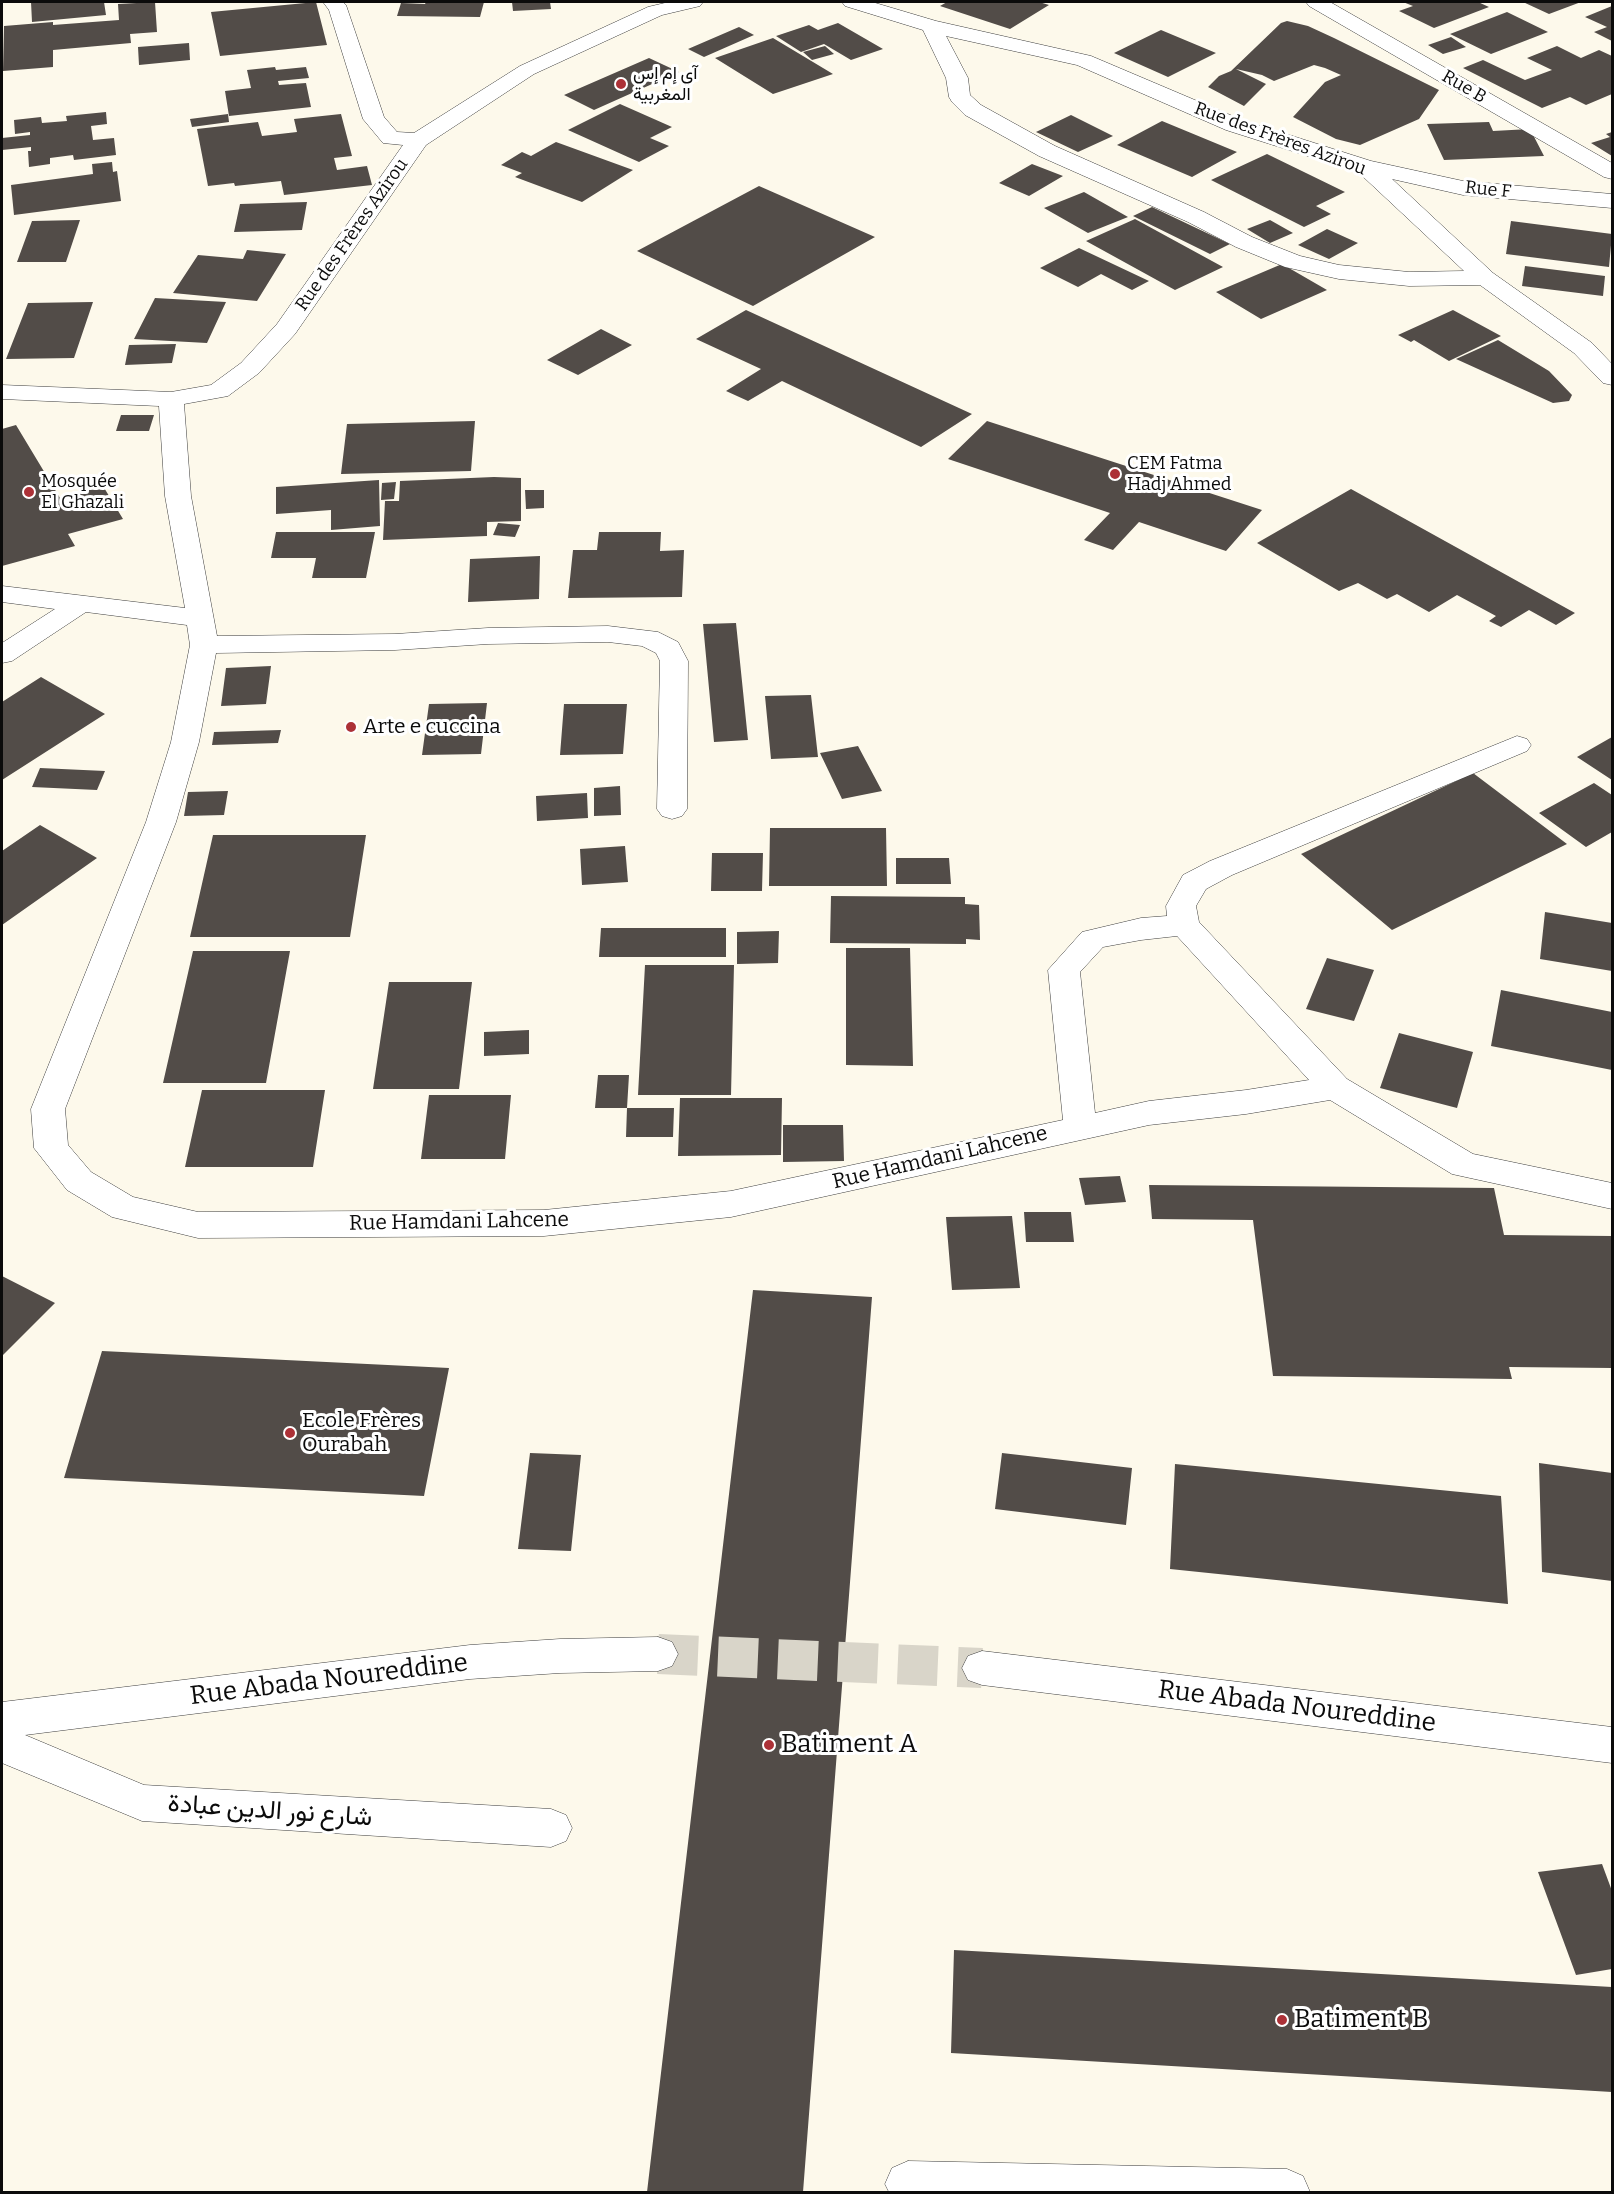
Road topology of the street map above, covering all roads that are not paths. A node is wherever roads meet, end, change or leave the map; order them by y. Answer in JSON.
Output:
{"nodes":[{"id":1,"x":693,"y":2,"type":"edge"},
{"id":2,"x":852,"y":2,"type":"edge"},
{"id":3,"x":1316,"y":2,"type":"edge"},
{"id":4,"x":339,"y":4,"type":"edge"},
{"id":5,"x":932,"y":26,"type":"junction"},
{"id":6,"x":418,"y":140,"type":"junction"},
{"id":7,"x":1366,"y":167,"type":"junction"},
{"id":8,"x":1612,"y":172,"type":"edge"},
{"id":9,"x":1612,"y":201,"type":"edge"},
{"id":10,"x":1485,"y":278,"type":"junction"},
{"id":11,"x":1583,"y":348,"type":"junction"},
{"id":12,"x":1612,"y":353,"type":"edge"},
{"id":13,"x":1612,"y":378,"type":"edge"},
{"id":14,"x":2,"y":392,"type":"edge"},
{"id":15,"x":171,"y":399,"type":"junction"},
{"id":16,"x":2,"y":594,"type":"edge"},
{"id":17,"x":79,"y":604,"type":"junction"},
{"id":18,"x":202,"y":632,"type":"junction"},
{"id":19,"x":2,"y":656,"type":"edge"},
{"id":20,"x":1517,"y":745,"type":"dead end"},
{"id":21,"x":672,"y":809,"type":"dead end"},
{"id":22,"x":1184,"y":925,"type":"junction"},
{"id":23,"x":1335,"y":1087,"type":"junction"},
{"id":24,"x":1080,"y":1127,"type":"junction"},
{"id":25,"x":1612,"y":1196,"type":"edge"},
{"id":26,"x":658,"y":1654,"type":"tunnel mouth"},
{"id":27,"x":982,"y":1668,"type":"tunnel mouth"},
{"id":28,"x":2,"y":1720,"type":"edge"},
{"id":29,"x":2,"y":1744,"type":"edge"},
{"id":30,"x":1612,"y":1745,"type":"edge"},
{"id":31,"x":551,"y":1828,"type":"dead end"},
{"id":32,"x":908,"y":2184,"type":"dead end"},
{"id":33,"x":1287,"y":2193,"type":"edge"}],
"edges":[{"from":1,"to":6,"type":"street","name":"Rue des Frères Azirou"},
{"from":2,"to":5,"type":"street","name":"Rue des Frères Azirou"},
{"from":3,"to":8,"type":"street","name":"Rue B"},
{"from":4,"to":6,"type":"street"},
{"from":5,"to":7,"type":"street","name":"Rue des Frères Azirou"},
{"from":5,"to":10,"type":"street"},
{"from":6,"to":15,"type":"street","name":"Rue des Frères Azirou"},
{"from":7,"to":9,"type":"street","name":"Rue F"},
{"from":7,"to":10,"type":"street","name":"Rue des Frères Azirou"},
{"from":10,"to":11,"type":"street","name":"Rue des Frères Azirou"},
{"from":11,"to":12,"type":"street"},
{"from":11,"to":13,"type":"street","name":"Rue des Frères Azirou"},
{"from":14,"to":15,"type":"street","name":"Rue des Frères Azirou"},
{"from":15,"to":18,"type":"street"},
{"from":16,"to":17,"type":"street"},
{"from":17,"to":18,"type":"street"},
{"from":17,"to":19,"type":"street"},
{"from":18,"to":21,"type":"street"},
{"from":18,"to":24,"type":"street","name":"Rue Hamdani Lahcene"},
{"from":20,"to":22,"type":"street"},
{"from":22,"to":23,"type":"street"},
{"from":22,"to":24,"type":"street"},
{"from":23,"to":24,"type":"street","name":"Rue Hamdani Lahcene"},
{"from":23,"to":25,"type":"street"},
{"from":26,"to":28,"type":"street","name":"Rue Abada Noureddine"},
{"from":27,"to":30,"type":"street","name":"Rue Abada Noureddine"},
{"from":29,"to":31,"type":"street","name":"شارع نور الدين عبادة"},
{"from":32,"to":33,"type":"street"}]}
